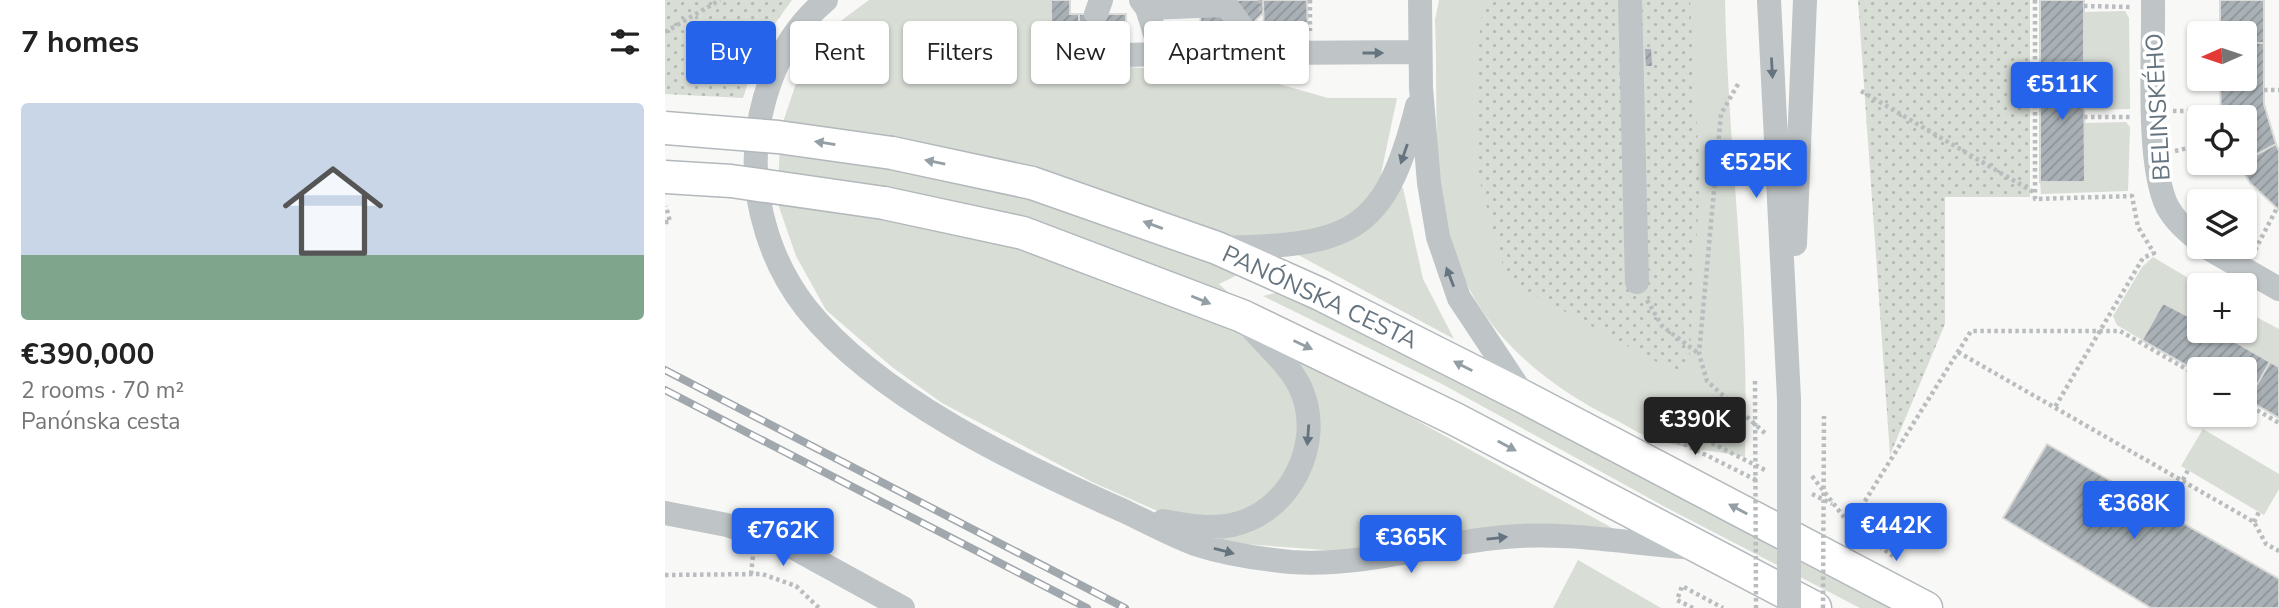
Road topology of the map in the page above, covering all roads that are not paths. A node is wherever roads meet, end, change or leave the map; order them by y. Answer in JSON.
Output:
{"nodes":[{"id":1,"x":826,"y":0,"type":"edge"},
{"id":2,"x":1630,"y":0,"type":"edge"},
{"id":3,"x":1769,"y":0,"type":"edge"},
{"id":4,"x":1805,"y":0,"type":"edge"},
{"id":5,"x":1418,"y":2,"type":"edge"},
{"id":6,"x":2144,"y":3,"type":"edge"},
{"id":7,"x":1144,"y":4,"type":"edge"},
{"id":8,"x":1151,"y":21,"type":"edge"},
{"id":9,"x":1238,"y":21,"type":"edge"},
{"id":10,"x":1419,"y":52,"type":"junction"},
{"id":11,"x":1309,"y":53,"type":"edge"},
{"id":12,"x":1421,"y":88,"type":"junction"},
{"id":13,"x":665,"y":128,"type":"edge"},
{"id":14,"x":666,"y":191,"type":"edge"},
{"id":15,"x":2187,"y":230,"type":"edge"},
{"id":16,"x":1217,"y":248,"type":"junction"},
{"id":17,"x":2227,"y":259,"type":"edge"},
{"id":18,"x":1637,"y":282,"type":"road end"},
{"id":19,"x":2279,"y":289,"type":"edge"},
{"id":20,"x":1242,"y":316,"type":"junction"},
{"id":21,"x":1524,"y":397,"type":"junction"},
{"id":22,"x":1789,"y":399,"type":"junction"},
{"id":23,"x":665,"y":513,"type":"edge"},
{"id":24,"x":1138,"y":517,"type":"junction"},
{"id":25,"x":1702,"y":549,"type":"junction"},
{"id":26,"x":878,"y":601,"type":"edge"},
{"id":27,"x":904,"y":608,"type":"edge"},
{"id":28,"x":1789,"y":608,"type":"edge"},
{"id":29,"x":1815,"y":608,"type":"edge"},
{"id":30,"x":1926,"y":608,"type":"edge"}],
"edges":[{"from":1,"to":24,"type":"street"},
{"from":2,"to":18,"type":"street"},
{"from":3,"to":22,"type":"street","one_way":true},
{"from":4,"to":22,"type":"street"},
{"from":5,"to":10,"type":"street"},
{"from":6,"to":15,"type":"street","name":"BELINSKÉHO"},
{"from":7,"to":8,"type":"street"},
{"from":7,"to":9,"type":"street"},
{"from":11,"to":10,"type":"street","one_way":true},
{"from":10,"to":12,"type":"street"},
{"from":12,"to":16,"type":"street","one_way":true},
{"from":21,"to":12,"type":"street","one_way":true},
{"from":16,"to":13,"type":"main road","name":"PANÓNSKA CESTA","one_way":true,"bridge":true},
{"from":14,"to":20,"type":"main road","name":"PANÓNSKA CESTA","one_way":true,"bridge":true},
{"from":21,"to":16,"type":"main road","name":"PANÓNSKA CESTA","one_way":true},
{"from":17,"to":19,"type":"street"},
{"from":20,"to":24,"type":"street","one_way":true},
{"from":20,"to":25,"type":"main road","name":"PANÓNSKA CESTA","one_way":true},
{"from":30,"to":21,"type":"main road","name":"PANÓNSKA CESTA","one_way":true},
{"from":22,"to":28,"type":"street","bridge":true},
{"from":23,"to":26,"type":"street"},
{"from":24,"to":25,"type":"street","one_way":true},
{"from":25,"to":29,"type":"main road","name":"PANÓNSKA CESTA"},
{"from":26,"to":27,"type":"street"}]}
